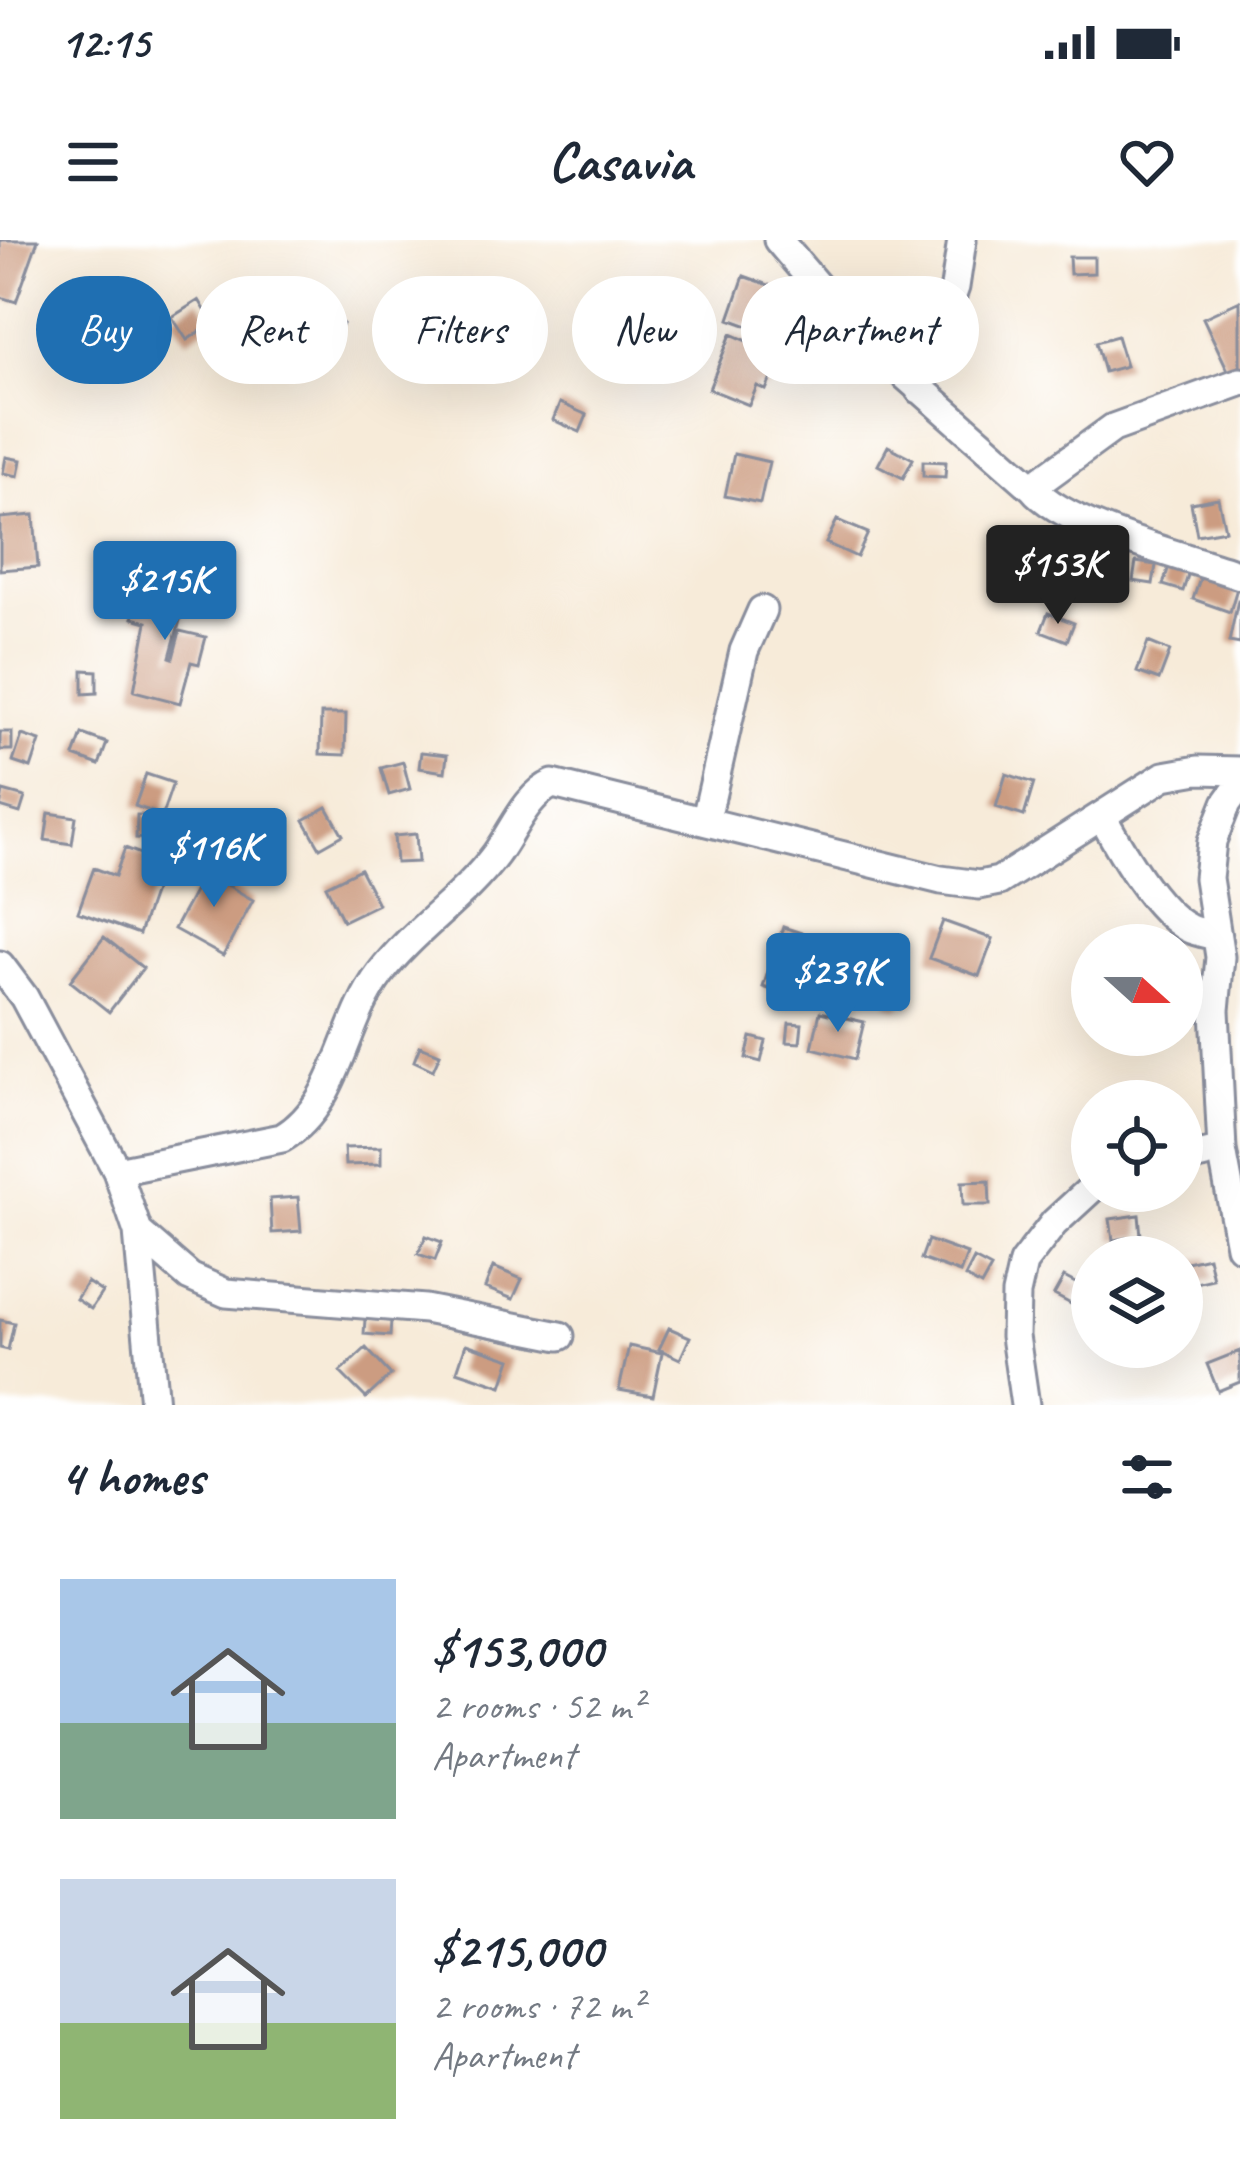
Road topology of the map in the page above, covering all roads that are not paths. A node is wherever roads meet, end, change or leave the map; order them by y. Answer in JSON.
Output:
{"nodes":[{"id":1,"x":778,"y":240,"type":"edge"},
{"id":2,"x":962,"y":240,"type":"edge"},
{"id":3,"x":1240,"y":382,"type":"edge"},
{"id":4,"x":919,"y":389,"type":"junction"},
{"id":5,"x":1032,"y":487,"type":"junction"},
{"id":6,"x":1240,"y":575,"type":"edge"},
{"id":7,"x":763,"y":610,"type":"dead end"},
{"id":8,"x":1240,"y":771,"type":"edge"},
{"id":9,"x":1240,"y":784,"type":"edge"},
{"id":10,"x":1103,"y":818,"type":"junction"},
{"id":11,"x":706,"y":819,"type":"junction"},
{"id":12,"x":1216,"y":936,"type":"junction"},
{"id":13,"x":0,"y":965,"type":"edge"},
{"id":14,"x":1222,"y":1150,"type":"junction"},
{"id":15,"x":1203,"y":1155,"type":"edge"},
{"id":16,"x":117,"y":1171,"type":"junction"},
{"id":17,"x":1071,"y":1207,"type":"edge"},
{"id":18,"x":138,"y":1232,"type":"junction"},
{"id":19,"x":1240,"y":1246,"type":"edge"},
{"id":20,"x":560,"y":1336,"type":"dead end"},
{"id":21,"x":154,"y":1405,"type":"edge"},
{"id":22,"x":1025,"y":1405,"type":"edge"}],
"edges":[{"from":1,"to":4,"type":"street"},
{"from":2,"to":4,"type":"street"},
{"from":3,"to":5,"type":"street"},
{"from":4,"to":5,"type":"street"},
{"from":5,"to":6,"type":"street"},
{"from":7,"to":11,"type":"street"},
{"from":8,"to":10,"type":"street"},
{"from":9,"to":12,"type":"street"},
{"from":10,"to":11,"type":"street"},
{"from":10,"to":12,"type":"street"},
{"from":11,"to":16,"type":"street"},
{"from":12,"to":14,"type":"street"},
{"from":13,"to":16,"type":"street"},
{"from":14,"to":15,"type":"street"},
{"from":14,"to":19,"type":"street"},
{"from":16,"to":18,"type":"street"},
{"from":17,"to":22,"type":"street"},
{"from":18,"to":20,"type":"street"},
{"from":18,"to":21,"type":"street"}]}
